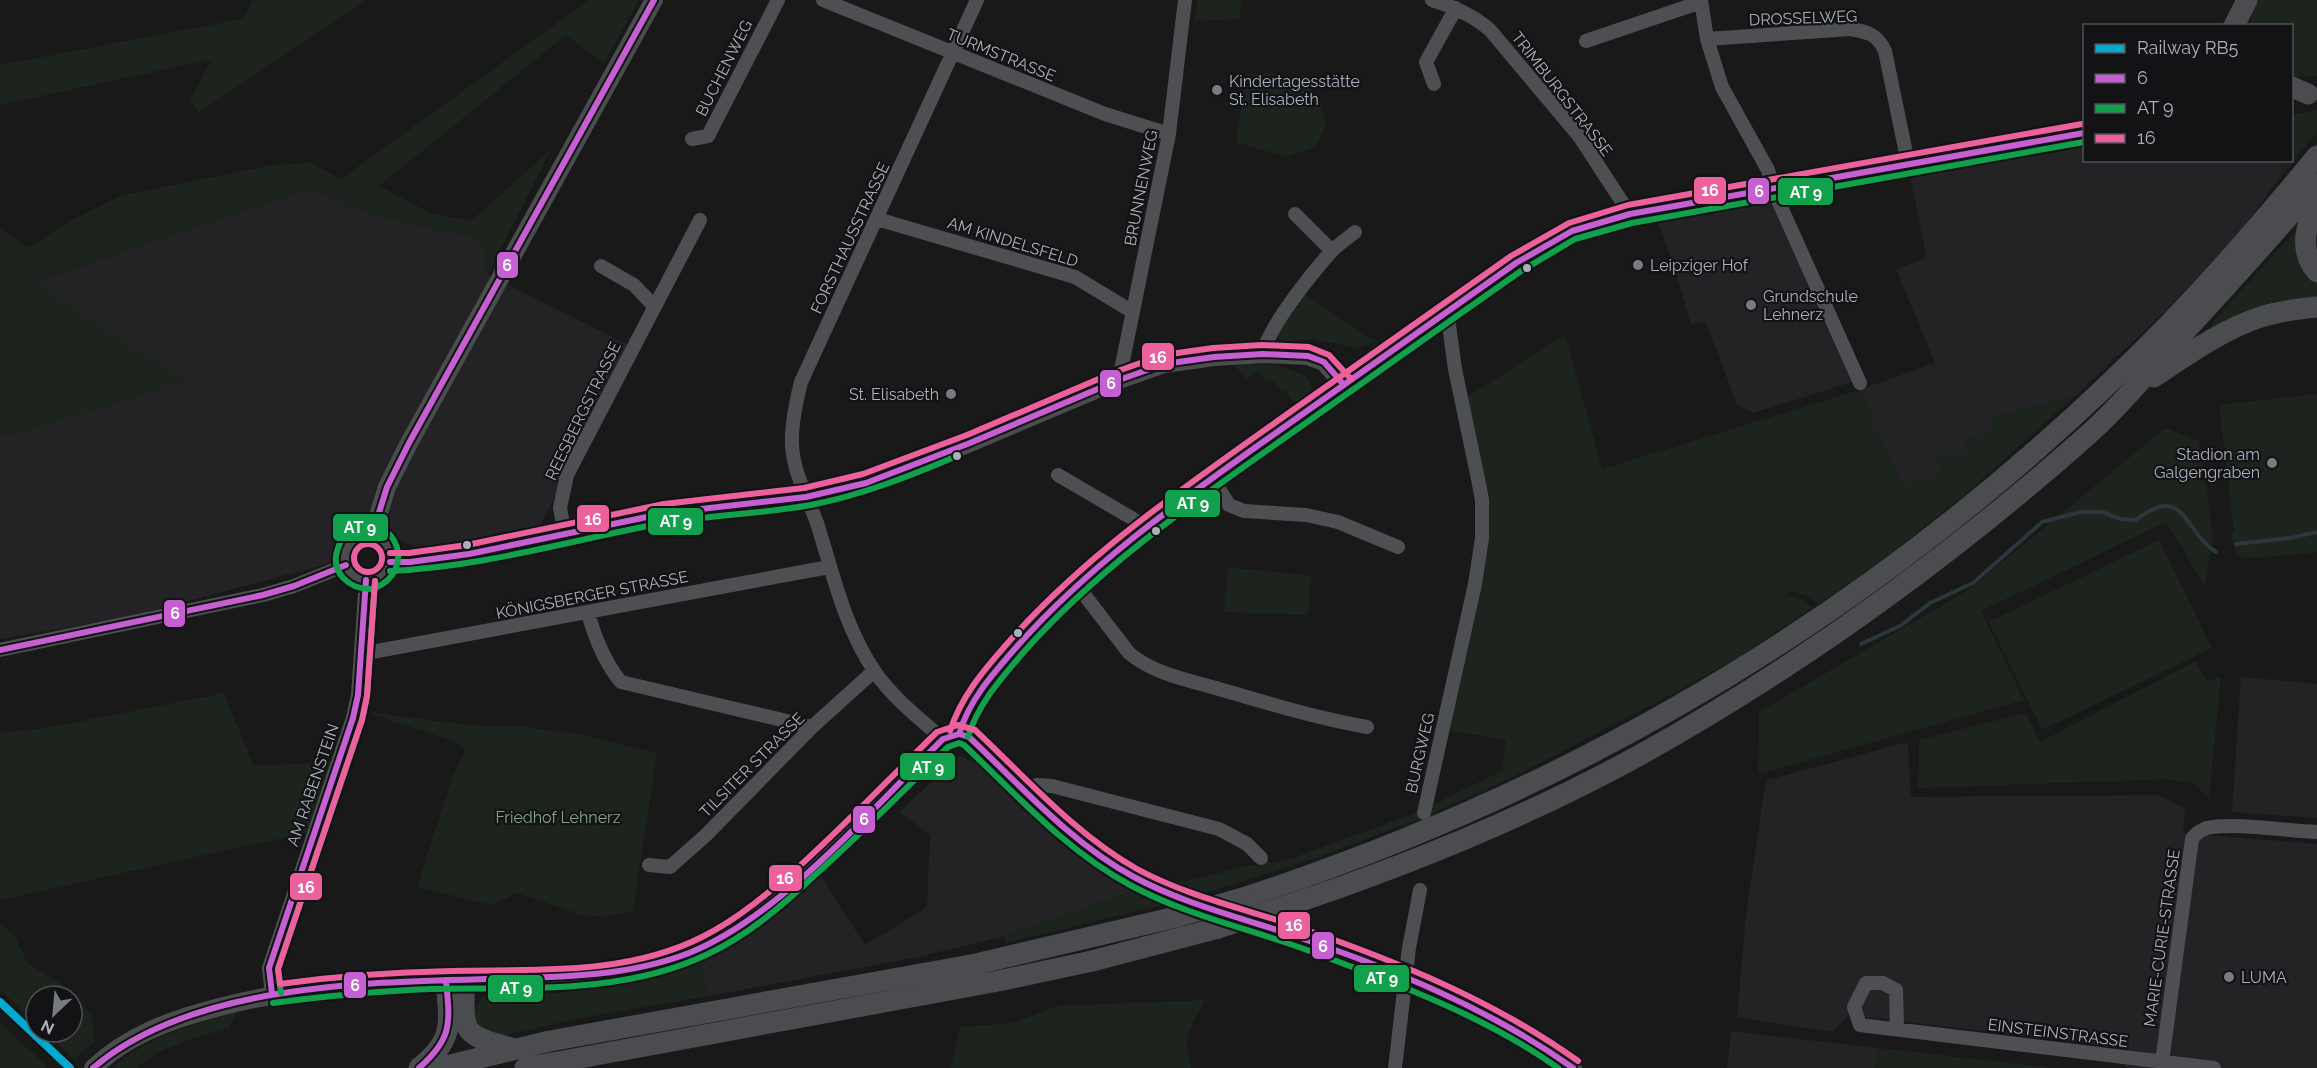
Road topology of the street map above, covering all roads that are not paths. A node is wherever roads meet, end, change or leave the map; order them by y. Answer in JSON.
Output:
{"nodes":[{"id":1,"x":654,"y":0,"type":"edge"},
{"id":2,"x":778,"y":0,"type":"edge"},
{"id":3,"x":823,"y":0,"type":"edge"},
{"id":4,"x":977,"y":0,"type":"edge"},
{"id":5,"x":1185,"y":0,"type":"edge"},
{"id":6,"x":1432,"y":0,"type":"edge"},
{"id":7,"x":1701,"y":1,"type":"edge"},
{"id":8,"x":2245,"y":2,"type":"edge"},
{"id":9,"x":1456,"y":8,"type":"junction"},
{"id":10,"x":2235,"y":24,"type":"edge"},
{"id":11,"x":2243,"y":24,"type":"edge"},
{"id":12,"x":1707,"y":39,"type":"junction"},
{"id":13,"x":1586,"y":41,"type":"dead end"},
{"id":14,"x":954,"y":54,"type":"junction"},
{"id":15,"x":1434,"y":84,"type":"dead end"},
{"id":16,"x":2083,"y":133,"type":"edge"},
{"id":17,"x":1169,"y":134,"type":"junction"},
{"id":18,"x":692,"y":139,"type":"dead end"},
{"id":19,"x":2317,"y":156,"type":"edge"},
{"id":20,"x":1908,"y":163,"type":"junction"},
{"id":21,"x":2317,"y":184,"type":"edge"},
{"id":22,"x":1773,"y":187,"type":"junction"},
{"id":23,"x":2317,"y":202,"type":"edge"},
{"id":24,"x":1295,"y":214,"type":"dead end"},
{"id":25,"x":1630,"y":214,"type":"junction"},
{"id":26,"x":877,"y":219,"type":"junction"},
{"id":27,"x":700,"y":220,"type":"dead end"},
{"id":28,"x":1355,"y":232,"type":"dead end"},
{"id":29,"x":1332,"y":251,"type":"junction"},
{"id":30,"x":601,"y":266,"type":"dead end"},
{"id":31,"x":2317,"y":272,"type":"edge"},
{"id":32,"x":654,"y":306,"type":"junction"},
{"id":33,"x":2317,"y":307,"type":"edge"},
{"id":34,"x":1133,"y":312,"type":"junction"},
{"id":35,"x":1444,"y":313,"type":"junction"},
{"id":36,"x":1263,"y":354,"type":"junction"},
{"id":37,"x":1119,"y":380,"type":"junction"},
{"id":38,"x":1860,"y":383,"type":"dead end"},
{"id":39,"x":1344,"y":385,"type":"junction"},
{"id":40,"x":2128,"y":394,"type":"junction"},
{"id":41,"x":1058,"y":475,"type":"dead end"},
{"id":42,"x":1213,"y":479,"type":"junction"},
{"id":43,"x":807,"y":496,"type":"junction"},
{"id":44,"x":1143,"y":529,"type":"junction"},
{"id":45,"x":372,"y":535,"type":"junction"},
{"id":46,"x":565,"y":535,"type":"junction"},
{"id":47,"x":1398,"y":547,"type":"dead end"},
{"id":48,"x":390,"y":562,"type":"junction"},
{"id":49,"x":346,"y":565,"type":"junction"},
{"id":50,"x":829,"y":567,"type":"junction"},
{"id":51,"x":366,"y":580,"type":"junction"},
{"id":52,"x":1076,"y":584,"type":"junction"},
{"id":53,"x":588,"y":613,"type":"junction"},
{"id":54,"x":1841,"y":616,"type":"junction"},
{"id":55,"x":0,"y":650,"type":"edge"},
{"id":56,"x":362,"y":654,"type":"junction"},
{"id":57,"x":874,"y":671,"type":"junction"},
{"id":58,"x":812,"y":727,"type":"junction"},
{"id":59,"x":1367,"y":727,"type":"dead end"},
{"id":60,"x":951,"y":736,"type":"junction"},
{"id":61,"x":1026,"y":791,"type":"junction"},
{"id":62,"x":1424,"y":813,"type":"dead end"},
{"id":63,"x":2317,"y":832,"type":"edge"},
{"id":64,"x":1261,"y":858,"type":"dead end"},
{"id":65,"x":649,"y":865,"type":"dead end"},
{"id":66,"x":1420,"y":890,"type":"dead end"},
{"id":67,"x":1406,"y":978,"type":"junction"},
{"id":68,"x":455,"y":979,"type":"junction"},
{"id":69,"x":272,"y":994,"type":"junction"},
{"id":70,"x":1897,"y":1029,"type":"dead end"},
{"id":71,"x":514,"y":1049,"type":"junction"},
{"id":72,"x":2162,"y":1062,"type":"junction"},
{"id":73,"x":93,"y":1068,"type":"edge"},
{"id":74,"x":420,"y":1068,"type":"edge"},
{"id":75,"x":438,"y":1068,"type":"edge"},
{"id":76,"x":525,"y":1068,"type":"edge"},
{"id":77,"x":1395,"y":1068,"type":"edge"},
{"id":78,"x":1572,"y":1068,"type":"edge"},
{"id":79,"x":2214,"y":1068,"type":"edge"}],
"edges":[{"from":1,"to":45,"type":"main road"},
{"from":2,"to":18,"type":"street","name":"BUCHENWEG"},
{"from":3,"to":14,"type":"street","name":"TURMSTRASSE"},
{"from":4,"to":14,"type":"street","name":"FORSTHAUSSTRASSE"},
{"from":5,"to":17,"type":"street","name":"BRUNNENWEG"},
{"from":6,"to":9,"type":"street","name":"TRIMBURGSTRASSE"},
{"from":7,"to":12,"type":"street"},
{"from":7,"to":13,"type":"street"},
{"from":8,"to":10,"type":"highway"},
{"from":8,"to":11,"type":"highway"},
{"from":9,"to":15,"type":"street"},
{"from":9,"to":25,"type":"street","name":"TRIMBURGSTRASSE"},
{"from":12,"to":20,"type":"street","name":"DROSSELWEG"},
{"from":12,"to":22,"type":"street"},
{"from":14,"to":17,"type":"street","name":"TURMSTRASSE"},
{"from":14,"to":26,"type":"street","name":"FORSTHAUSSTRASSE"},
{"from":16,"to":20,"type":"main road"},
{"from":17,"to":34,"type":"street","name":"BRUNNENWEG"},
{"from":19,"to":54,"type":"highway"},
{"from":20,"to":22,"type":"main road"},
{"from":21,"to":40,"type":"highway"},
{"from":22,"to":25,"type":"main road"},
{"from":22,"to":38,"type":"street"},
{"from":23,"to":31,"type":"highway"},
{"from":24,"to":29,"type":"street"},
{"from":25,"to":35,"type":"main road"},
{"from":26,"to":34,"type":"street","name":"AM KINDELSFELD"},
{"from":26,"to":43,"type":"street","name":"FORSTHAUSSTRASSE"},
{"from":27,"to":32,"type":"street","name":"REESBERGSTRASSE"},
{"from":28,"to":29,"type":"street"},
{"from":29,"to":36,"type":"street"},
{"from":30,"to":32,"type":"street"},
{"from":32,"to":46,"type":"street","name":"REESBERGSTRASSE"},
{"from":33,"to":40,"type":"highway"},
{"from":34,"to":37,"type":"street","name":"BRUNNENWEG"},
{"from":35,"to":39,"type":"main road"},
{"from":35,"to":62,"type":"street","name":"BURGWEG"},
{"from":36,"to":37,"type":"main road"},
{"from":36,"to":39,"type":"main road"},
{"from":37,"to":43,"type":"main road"},
{"from":39,"to":42,"type":"main road"},
{"from":40,"to":54,"type":"highway"},
{"from":41,"to":44,"type":"street"},
{"from":42,"to":44,"type":"main road"},
{"from":42,"to":47,"type":"street"},
{"from":43,"to":46,"type":"main road"},
{"from":43,"to":50,"type":"street","name":"FORSTHAUSSTRASSE"},
{"from":44,"to":52,"type":"main road"},
{"from":45,"to":48,"type":"main road"},
{"from":45,"to":49,"type":"main road"},
{"from":46,"to":48,"type":"main road"},
{"from":48,"to":51,"type":"main road"},
{"from":49,"to":51,"type":"main road"},
{"from":49,"to":55,"type":"street"},
{"from":50,"to":53,"type":"street","name":"KÖNIGSBERGER STRASSE"},
{"from":50,"to":57,"type":"street","name":"FORSTHAUSSTRASSE"},
{"from":51,"to":56,"type":"street","name":"AM RABENSTEIN"},
{"from":52,"to":59,"type":"street"},
{"from":52,"to":60,"type":"main road"},
{"from":53,"to":56,"type":"street","name":"KÖNIGSBERGER STRASSE"},
{"from":53,"to":58,"type":"street"},
{"from":54,"to":71,"type":"highway","bridge":true},
{"from":54,"to":76,"type":"highway","bridge":true},
{"from":56,"to":69,"type":"street","name":"AM RABENSTEIN"},
{"from":57,"to":58,"type":"street","name":"TILSITER STRASSE"},
{"from":57,"to":60,"type":"street","name":"FORSTHAUSSTRASSE"},
{"from":58,"to":65,"type":"street","name":"TILSITER STRASSE"},
{"from":60,"to":61,"type":"main road"},
{"from":60,"to":68,"type":"main road"},
{"from":61,"to":64,"type":"street"},
{"from":61,"to":67,"type":"main road"},
{"from":63,"to":72,"type":"street","name":"MARIE-CURIE-STRASSE"},
{"from":66,"to":67,"type":"street"},
{"from":67,"to":77,"type":"street"},
{"from":67,"to":78,"type":"main road"},
{"from":68,"to":69,"type":"main road"},
{"from":68,"to":71,"type":"highway"},
{"from":68,"to":74,"type":"highway"},
{"from":69,"to":73,"type":"main road"},
{"from":70,"to":72,"type":"street","name":"EINSTEINSTRASSE"},
{"from":71,"to":75,"type":"highway"},
{"from":72,"to":79,"type":"street","name":"EINSTEINSTRASSE"}]}
